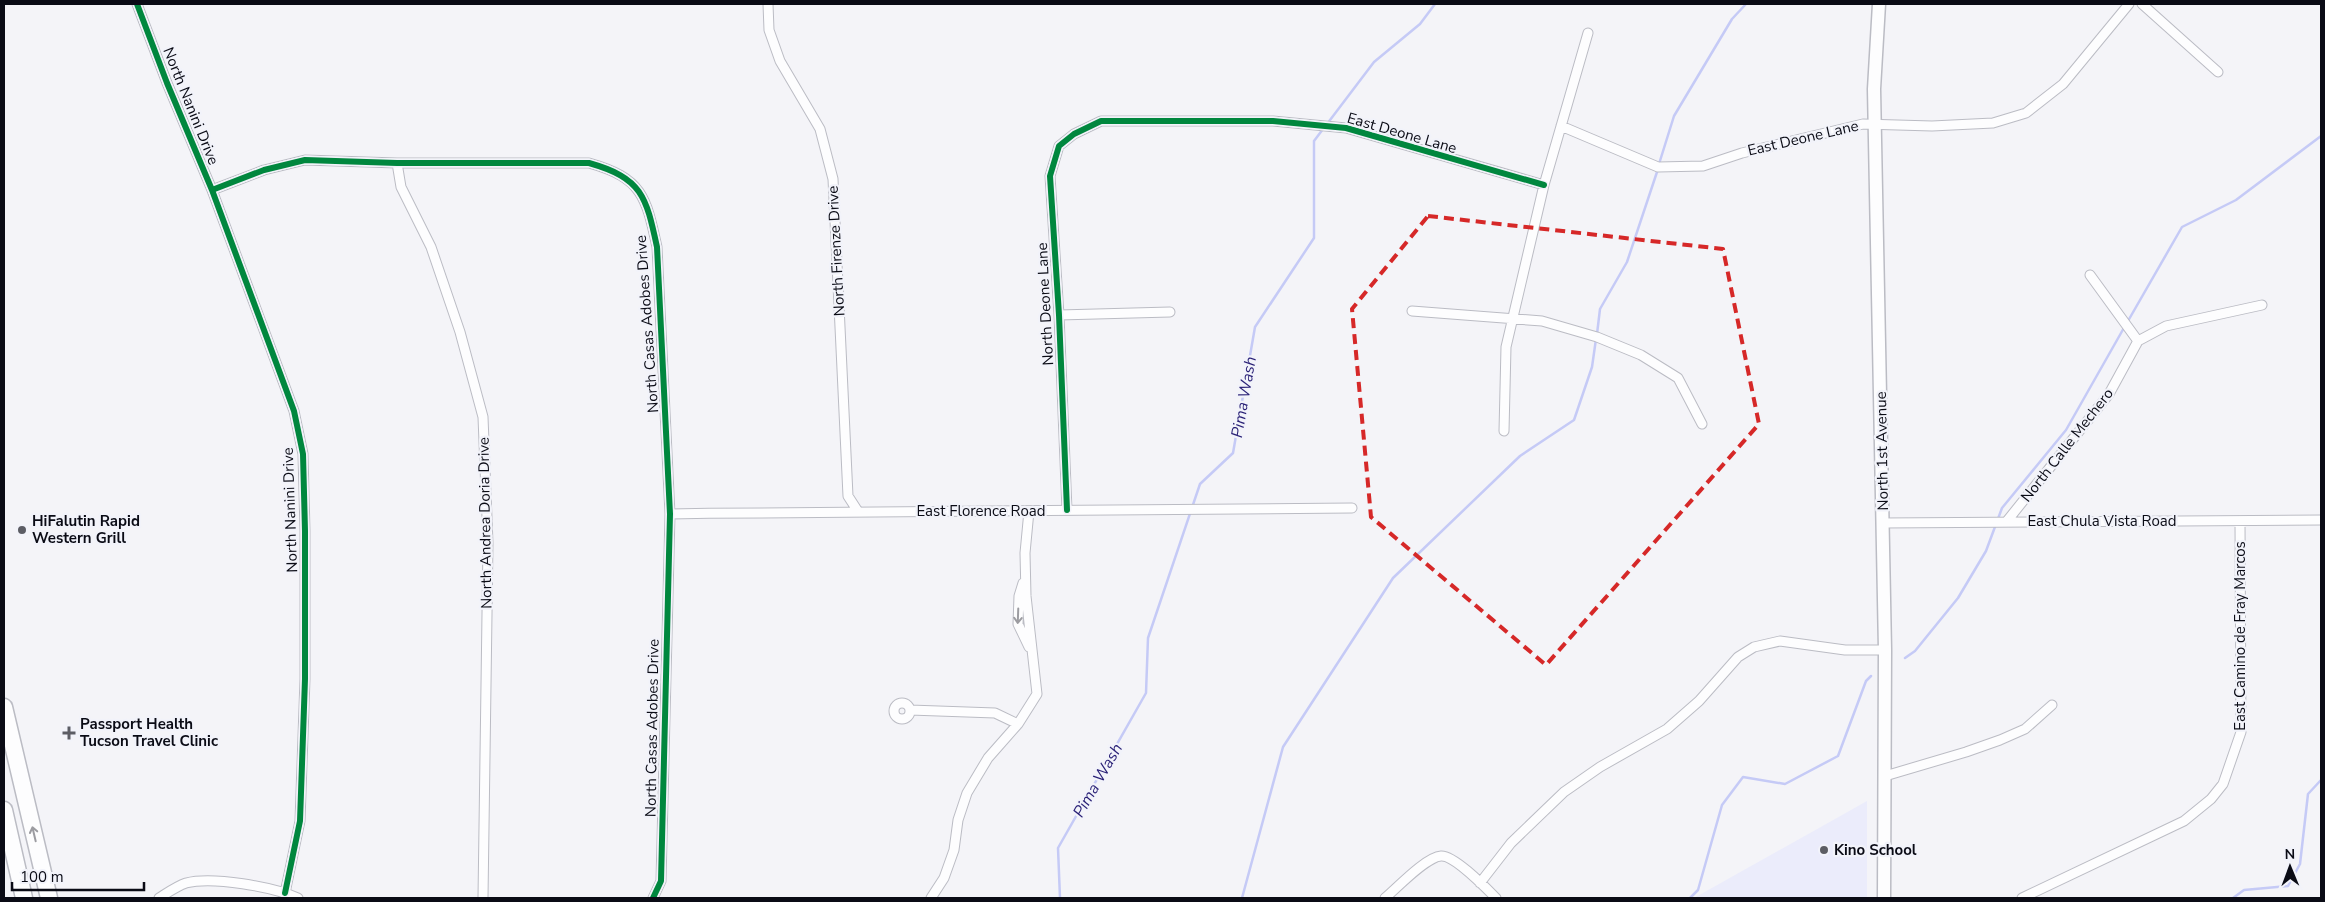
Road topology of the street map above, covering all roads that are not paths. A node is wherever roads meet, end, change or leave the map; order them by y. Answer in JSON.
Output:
{"nodes":[{"id":1,"x":137,"y":4,"type":"edge"},
{"id":2,"x":768,"y":4,"type":"edge"},
{"id":3,"x":1879,"y":4,"type":"edge"},
{"id":4,"x":2129,"y":4,"type":"edge"},
{"id":5,"x":2142,"y":4,"type":"edge"},
{"id":6,"x":1588,"y":32,"type":"dead end"},
{"id":7,"x":2218,"y":72,"type":"dead end"},
{"id":8,"x":1101,"y":121,"type":"joint"},
{"id":9,"x":1876,"y":122,"type":"junction"},
{"id":10,"x":1561,"y":126,"type":"junction"},
{"id":11,"x":397,"y":163,"type":"junction"},
{"id":12,"x":1544,"y":185,"type":"junction"},
{"id":13,"x":212,"y":190,"type":"junction"},
{"id":14,"x":2090,"y":275,"type":"dead end"},
{"id":15,"x":2262,"y":305,"type":"dead end"},
{"id":16,"x":1412,"y":311,"type":"dead end"},
{"id":17,"x":1170,"y":312,"type":"dead end"},
{"id":18,"x":1059,"y":315,"type":"junction"},
{"id":19,"x":1512,"y":318,"type":"junction"},
{"id":20,"x":2138,"y":341,"type":"junction"},
{"id":21,"x":1702,"y":424,"type":"dead end"},
{"id":22,"x":1504,"y":431,"type":"dead end"},
{"id":23,"x":1352,"y":508,"type":"dead end"},
{"id":24,"x":857,"y":510,"type":"junction"},
{"id":25,"x":1067,"y":510,"type":"junction"},
{"id":26,"x":1028,"y":511,"type":"junction"},
{"id":27,"x":670,"y":514,"type":"junction"},
{"id":28,"x":2321,"y":520,"type":"edge"},
{"id":29,"x":2007,"y":521,"type":"junction"},
{"id":30,"x":2240,"y":522,"type":"junction"},
{"id":31,"x":1883,"y":523,"type":"junction"},
{"id":32,"x":1886,"y":650,"type":"junction"},
{"id":33,"x":2052,"y":705,"type":"dead end"},
{"id":34,"x":4,"y":707,"type":"edge"},
{"id":35,"x":910,"y":710,"type":"dead end"},
{"id":36,"x":1018,"y":724,"type":"junction"},
{"id":37,"x":1884,"y":776,"type":"junction"},
{"id":38,"x":4,"y":810,"type":"edge"},
{"id":39,"x":1480,"y":883,"type":"junction"},
{"id":40,"x":285,"y":893,"type":"junction"},
{"id":41,"x":24,"y":898,"type":"edge"},
{"id":42,"x":49,"y":898,"type":"edge"},
{"id":43,"x":159,"y":898,"type":"edge"},
{"id":44,"x":298,"y":898,"type":"edge"},
{"id":45,"x":482,"y":898,"type":"edge"},
{"id":46,"x":653,"y":898,"type":"edge"},
{"id":47,"x":931,"y":898,"type":"edge"},
{"id":48,"x":1385,"y":898,"type":"edge"},
{"id":49,"x":1496,"y":898,"type":"edge"},
{"id":50,"x":1884,"y":898,"type":"edge"},
{"id":51,"x":2022,"y":898,"type":"edge"}],
"edges":[{"from":1,"to":13,"type":"street","name":"North Nanini Drive"},
{"from":2,"to":24,"type":"street","name":"North Firenze Drive"},
{"from":3,"to":9,"type":"main road","name":"North 1st Avenue"},
{"from":4,"to":9,"type":"street","name":"East Deone Lane"},
{"from":5,"to":7,"type":"street"},
{"from":6,"to":10,"type":"street"},
{"from":8,"to":12,"type":"street","name":"East Deone Lane"},
{"from":8,"to":18,"type":"street","name":"North Deone Lane"},
{"from":9,"to":10,"type":"street","name":"East Deone Lane"},
{"from":9,"to":31,"type":"main road","name":"North 1st Avenue"},
{"from":10,"to":12,"type":"street"},
{"from":11,"to":13,"type":"street","name":"North Casas Adobes Drive"},
{"from":11,"to":27,"type":"street","name":"North Casas Adobes Drive"},
{"from":11,"to":45,"type":"street","name":"North Andrea Doria Drive"},
{"from":12,"to":19,"type":"street"},
{"from":13,"to":40,"type":"street","name":"North Nanini Drive"},
{"from":14,"to":20,"type":"street"},
{"from":15,"to":20,"type":"street"},
{"from":16,"to":19,"type":"street"},
{"from":17,"to":18,"type":"street"},
{"from":18,"to":25,"type":"street","name":"North Deone Lane"},
{"from":19,"to":21,"type":"street"},
{"from":19,"to":22,"type":"street"},
{"from":20,"to":29,"type":"street","name":"North Calle Mechero"},
{"from":23,"to":25,"type":"street","name":"East Florence Road"},
{"from":24,"to":26,"type":"street","name":"East Florence Road"},
{"from":24,"to":27,"type":"street","name":"East Florence Road"},
{"from":25,"to":26,"type":"street","name":"East Florence Road"},
{"from":26,"to":36,"type":"street"},
{"from":27,"to":46,"type":"street","name":"North Casas Adobes Drive"},
{"from":28,"to":30,"type":"street","name":"East Chula Vista Road"},
{"from":29,"to":30,"type":"street","name":"East Chula Vista Road"},
{"from":29,"to":31,"type":"street","name":"East Chula Vista Road"},
{"from":30,"to":51,"type":"street","name":"East Camino de Fray Marcos"},
{"from":31,"to":32,"type":"main road","name":"North 1st Avenue"},
{"from":32,"to":37,"type":"main road","name":"North 1st Avenue"},
{"from":32,"to":39,"type":"street"},
{"from":33,"to":37,"type":"street"},
{"from":42,"to":34,"type":"highway","one_way":true},
{"from":35,"to":36,"type":"street"},
{"from":36,"to":47,"type":"street"},
{"from":37,"to":50,"type":"main road","name":"North 1st Avenue"},
{"from":38,"to":41,"type":"highway"},
{"from":39,"to":48,"type":"street"},
{"from":39,"to":49,"type":"street"},
{"from":40,"to":43,"type":"street"},
{"from":40,"to":44,"type":"street"}]}
